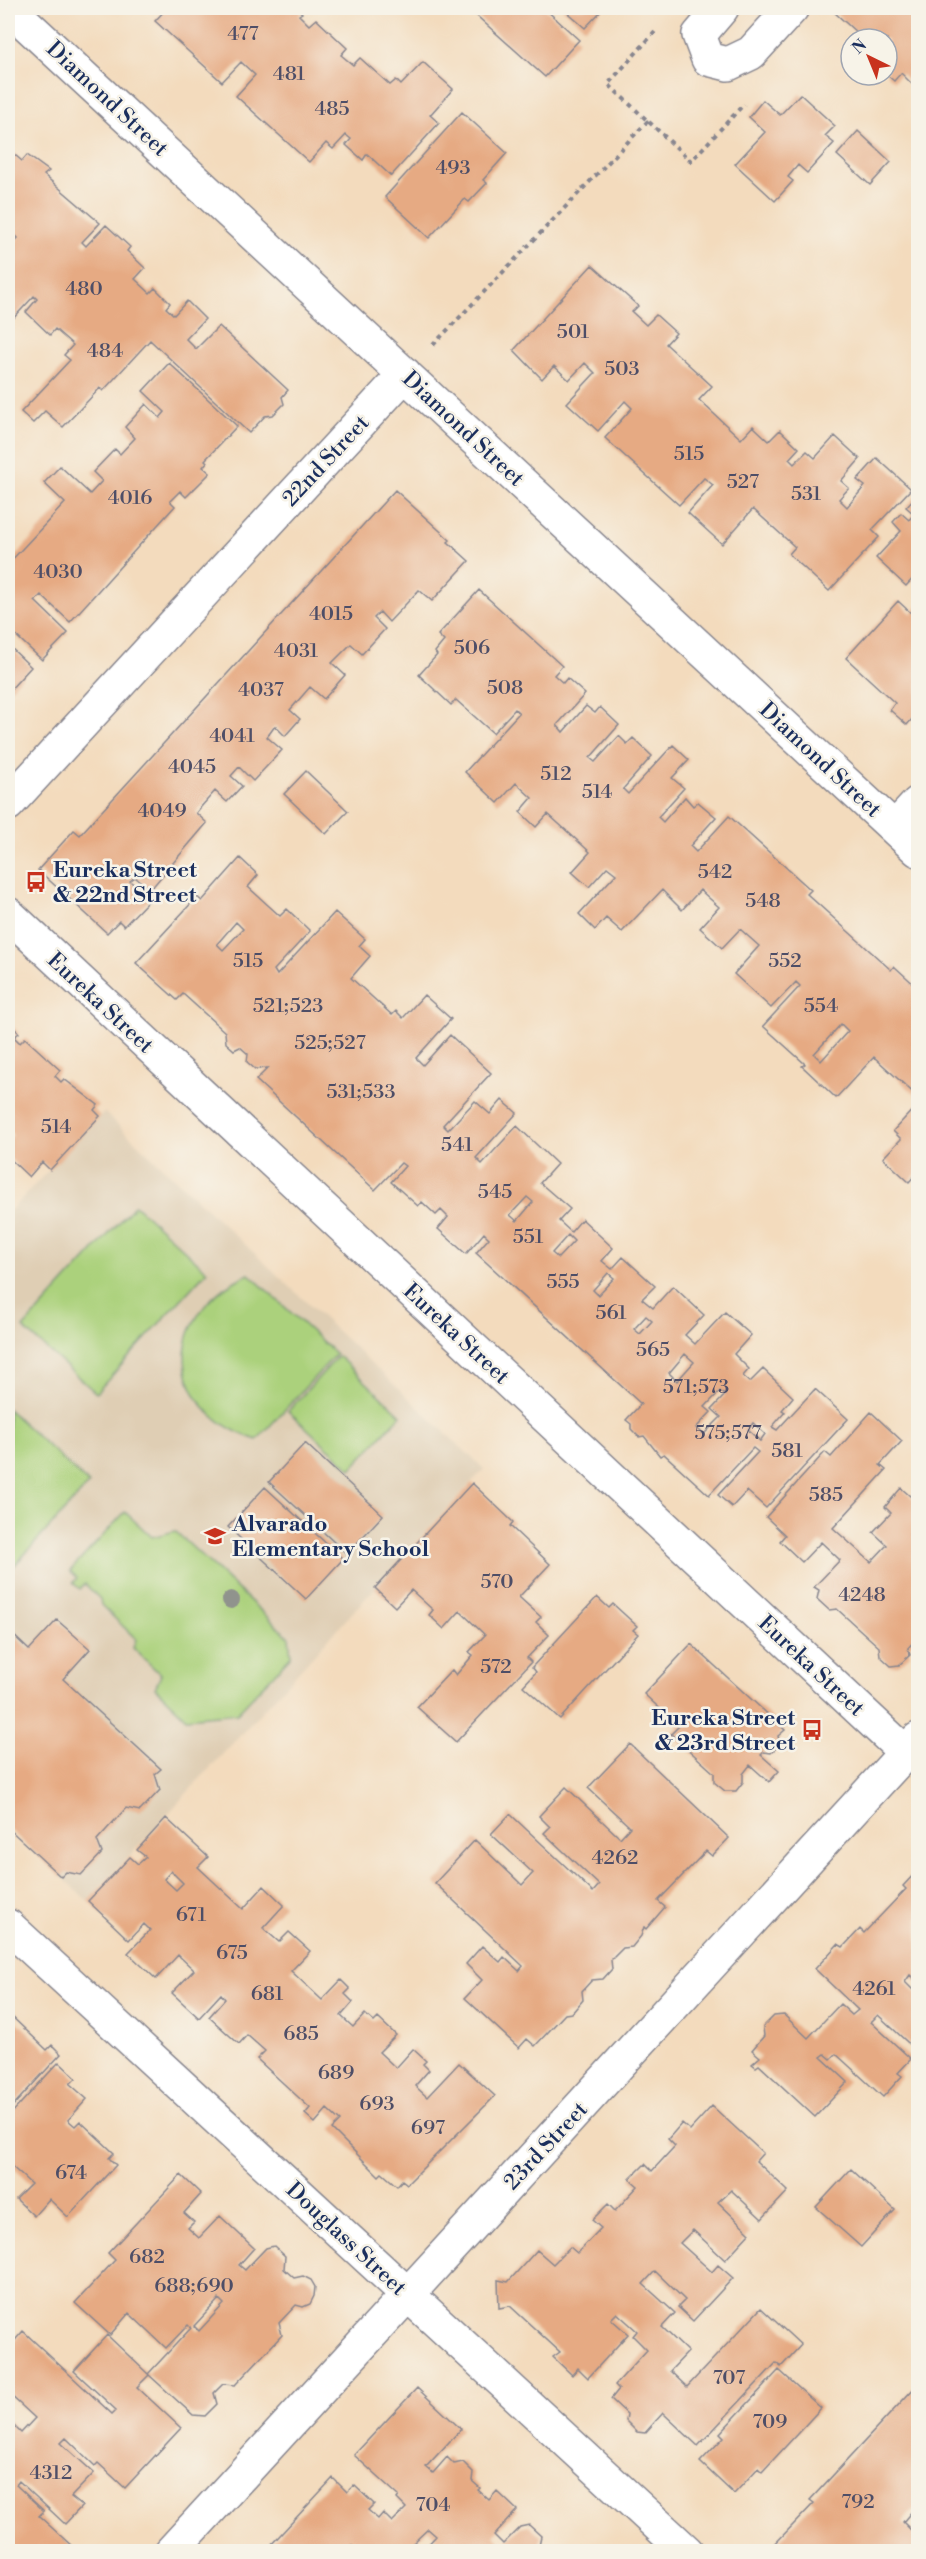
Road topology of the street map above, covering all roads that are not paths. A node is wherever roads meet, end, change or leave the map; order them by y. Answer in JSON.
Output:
{"nodes":[{"id":1,"x":9,"y":8,"type":"edge"},
{"id":2,"x":722,"y":8,"type":"edge"},
{"id":3,"x":792,"y":8,"type":"edge"},
{"id":4,"x":405,"y":374,"type":"junction"},
{"id":5,"x":918,"y":803,"type":"edge"},
{"id":6,"x":8,"y":804,"type":"edge"},
{"id":7,"x":907,"y":839,"type":"edge"},
{"id":8,"x":8,"y":914,"type":"edge"},
{"id":9,"x":912,"y":1746,"type":"edge"},
{"id":10,"x":8,"y":1926,"type":"edge"},
{"id":11,"x":408,"y":2294,"type":"junction"},
{"id":12,"x":171,"y":2552,"type":"edge"},
{"id":13,"x":687,"y":2552,"type":"edge"}],
"edges":[{"from":1,"to":4,"type":"street","name":"Diamond Street"},
{"from":2,"to":3,"type":"street"},
{"from":4,"to":6,"type":"street","name":"22nd Street"},
{"from":4,"to":7,"type":"street","name":"Diamond Street"},
{"from":5,"to":7,"type":"street"},
{"from":8,"to":9,"type":"street","name":"Eureka Street"},
{"from":9,"to":11,"type":"street","name":"23rd Street"},
{"from":10,"to":11,"type":"street","name":"Douglass Street"},
{"from":11,"to":12,"type":"street","name":"23rd Street"},
{"from":11,"to":13,"type":"street","name":"Douglass Street"}]}
